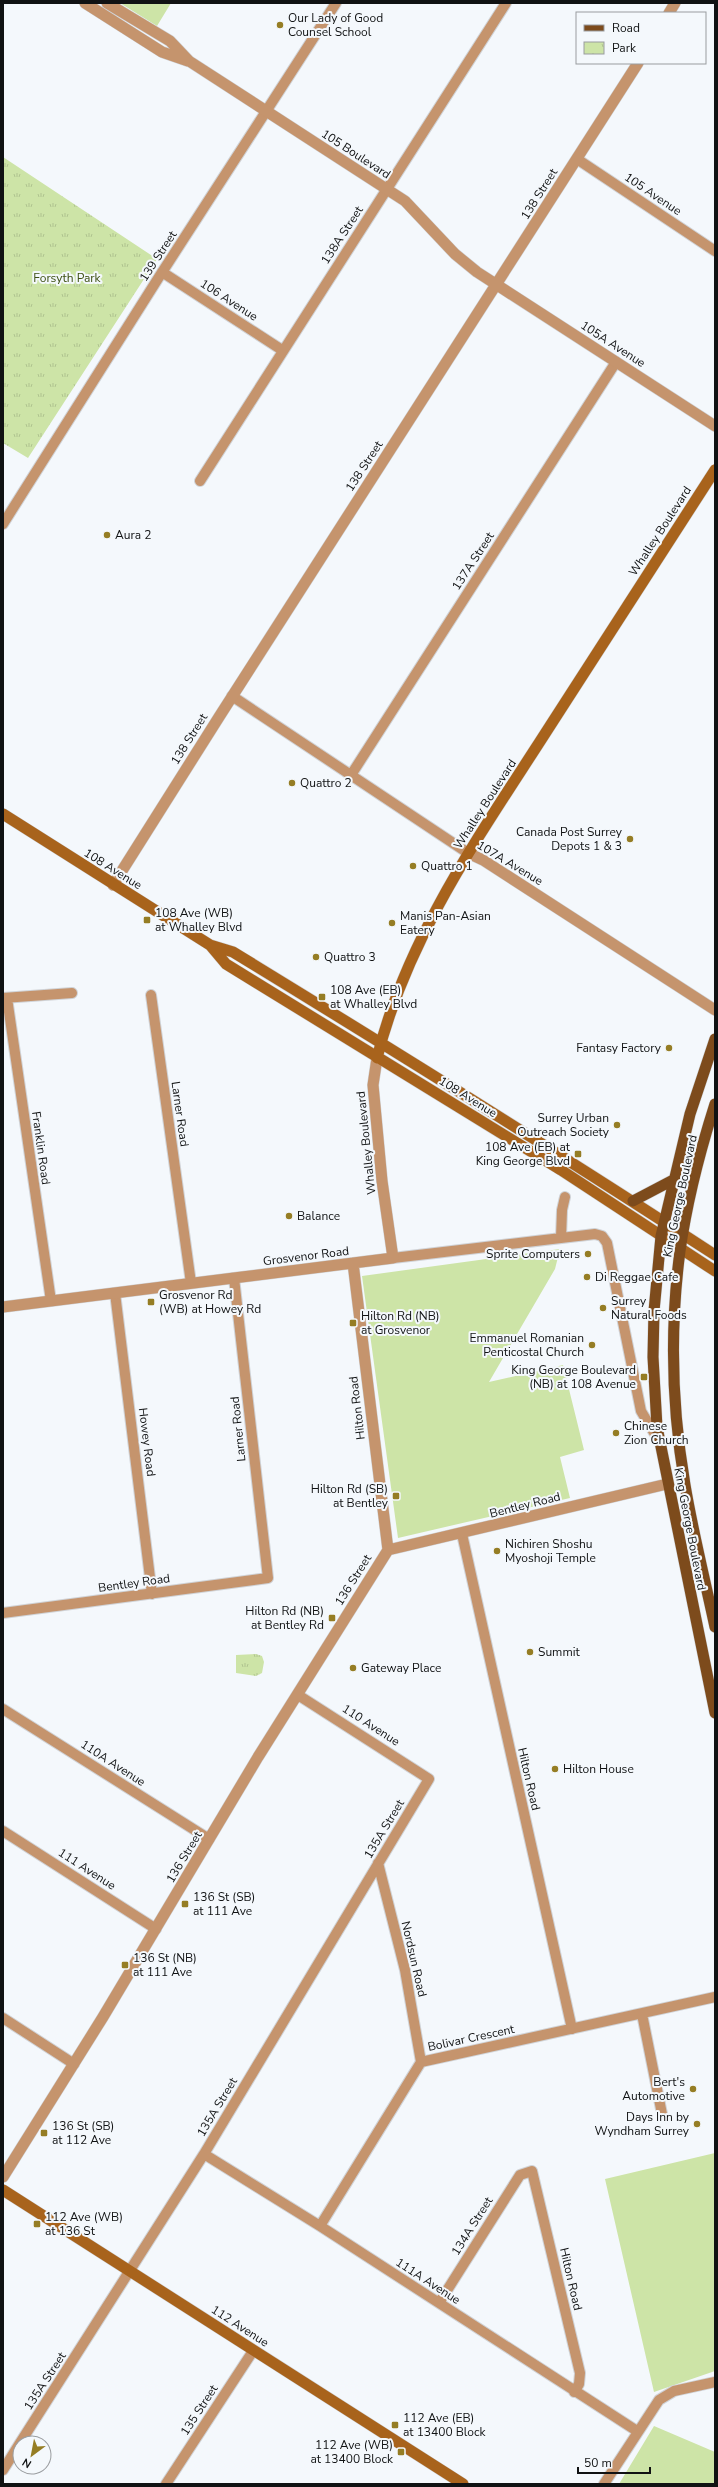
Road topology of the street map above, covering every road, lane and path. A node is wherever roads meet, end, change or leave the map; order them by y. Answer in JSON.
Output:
{"nodes":[{"id":1,"x":85,"y":3,"type":"edge"},
{"id":2,"x":107,"y":3,"type":"edge"},
{"id":3,"x":336,"y":3,"type":"edge"},
{"id":4,"x":506,"y":3,"type":"edge"},
{"id":5,"x":674,"y":3,"type":"edge"},
{"id":6,"x":670,"y":12,"type":"edge"},
{"id":7,"x":189,"y":61,"type":"junction"},
{"id":8,"x":637,"y":64,"type":"edge"},
{"id":9,"x":267,"y":112,"type":"junction"},
{"id":10,"x":577,"y":159,"type":"junction"},
{"id":11,"x":387,"y":189,"type":"junction"},
{"id":12,"x":715,"y":251,"type":"edge"},
{"id":13,"x":162,"y":272,"type":"junction"},
{"id":14,"x":497,"y":285,"type":"junction"},
{"id":15,"x":282,"y":350,"type":"junction"},
{"id":16,"x":616,"y":362,"type":"junction"},
{"id":17,"x":715,"y":426,"type":"edge"},
{"id":18,"x":715,"y":470,"type":"edge"},
{"id":19,"x":200,"y":481,"type":"dead end"},
{"id":20,"x":3,"y":524,"type":"edge"},
{"id":21,"x":232,"y":696,"type":"junction"},
{"id":22,"x":351,"y":774,"type":"junction"},
{"id":23,"x":3,"y":814,"type":"edge"},
{"id":24,"x":468,"y":853,"type":"junction"},
{"id":25,"x":114,"y":885,"type":"junction"},
{"id":26,"x":210,"y":945,"type":"junction"},
{"id":27,"x":72,"y":993,"type":"dead end"},
{"id":28,"x":151,"y":995,"type":"dead end"},
{"id":29,"x":5,"y":998,"type":"edge"},
{"id":30,"x":715,"y":1010,"type":"edge"},
{"id":31,"x":715,"y":1039,"type":"edge"},
{"id":32,"x":381,"y":1042,"type":"junction"},
{"id":33,"x":378,"y":1058,"type":"junction"},
{"id":34,"x":715,"y":1104,"type":"edge"},
{"id":35,"x":672,"y":1180,"type":"junction"},
{"id":36,"x":565,"y":1197,"type":"dead end"},
{"id":37,"x":633,"y":1200,"type":"junction"},
{"id":38,"x":664,"y":1221,"type":"junction"},
{"id":39,"x":683,"y":1234,"type":"junction"},
{"id":40,"x":661,"y":1236,"type":"junction"},
{"id":41,"x":561,"y":1238,"type":"junction"},
{"id":42,"x":607,"y":1243,"type":"joint"},
{"id":43,"x":680,"y":1248,"type":"junction"},
{"id":44,"x":715,"y":1255,"type":"edge"},
{"id":45,"x":393,"y":1258,"type":"junction"},
{"id":46,"x":353,"y":1263,"type":"junction"},
{"id":47,"x":715,"y":1271,"type":"edge"},
{"id":48,"x":234,"y":1278,"type":"junction"},
{"id":49,"x":191,"y":1283,"type":"junction"},
{"id":50,"x":115,"y":1293,"type":"junction"},
{"id":51,"x":50,"y":1301,"type":"junction"},
{"id":52,"x":3,"y":1307,"type":"edge"},
{"id":53,"x":660,"y":1443,"type":"junction"},
{"id":54,"x":667,"y":1484,"type":"junction"},
{"id":55,"x":462,"y":1534,"type":"junction"},
{"id":56,"x":388,"y":1550,"type":"junction"},
{"id":57,"x":268,"y":1578,"type":"joint"},
{"id":58,"x":152,"y":1594,"type":"junction"},
{"id":59,"x":3,"y":1613,"type":"edge"},
{"id":60,"x":715,"y":1627,"type":"edge"},
{"id":61,"x":298,"y":1695,"type":"junction"},
{"id":62,"x":3,"y":1708,"type":"edge"},
{"id":63,"x":715,"y":1713,"type":"edge"},
{"id":64,"x":429,"y":1779,"type":"joint"},
{"id":65,"x":3,"y":1831,"type":"edge"},
{"id":66,"x":209,"y":1840,"type":"junction"},
{"id":67,"x":378,"y":1863,"type":"junction"},
{"id":68,"x":156,"y":1929,"type":"junction"},
{"id":69,"x":715,"y":1997,"type":"edge"},
{"id":70,"x":642,"y":2014,"type":"junction"},
{"id":71,"x":3,"y":2018,"type":"edge"},
{"id":72,"x":572,"y":2029,"type":"junction"},
{"id":73,"x":421,"y":2062,"type":"junction"},
{"id":74,"x":74,"y":2064,"type":"junction"},
{"id":75,"x":662,"y":2114,"type":"dead end"},
{"id":76,"x":204,"y":2154,"type":"junction"},
{"id":77,"x":532,"y":2170,"type":"joint"},
{"id":78,"x":3,"y":2177,"type":"edge"},
{"id":79,"x":3,"y":2190,"type":"edge"},
{"id":80,"x":320,"y":2226,"type":"junction"},
{"id":81,"x":131,"y":2271,"type":"junction"},
{"id":82,"x":439,"y":2303,"type":"junction"},
{"id":83,"x":254,"y":2351,"type":"junction"},
{"id":84,"x":715,"y":2382,"type":"edge"},
{"id":85,"x":574,"y":2392,"type":"junction"},
{"id":86,"x":637,"y":2431,"type":"junction"},
{"id":87,"x":25,"y":2435,"type":"edge"},
{"id":88,"x":12,"y":2456,"type":"edge"},
{"id":89,"x":3,"y":2470,"type":"edge"},
{"id":90,"x":166,"y":2484,"type":"edge"},
{"id":91,"x":463,"y":2484,"type":"edge"},
{"id":92,"x":604,"y":2484,"type":"edge"}],
"edges":[{"from":1,"to":7,"type":"street","name":"105 Boulevard"},
{"from":2,"to":7,"type":"street","name":"105 Boulevard"},
{"from":3,"to":9,"type":"street","name":"139 Street"},
{"from":4,"to":11,"type":"street","name":"138A Street"},
{"from":5,"to":6,"type":"street"},
{"from":7,"to":9,"type":"street","name":"105 Boulevard"},
{"from":8,"to":10,"type":"street","name":"138 Street"},
{"from":9,"to":11,"type":"street","name":"105 Boulevard"},
{"from":9,"to":13,"type":"street","name":"139 Street"},
{"from":10,"to":12,"type":"street","name":"105 Avenue"},
{"from":10,"to":14,"type":"street","name":"138 Street"},
{"from":11,"to":14,"type":"street","name":"105 Boulevard"},
{"from":11,"to":15,"type":"street","name":"138A Street"},
{"from":13,"to":15,"type":"street","name":"106 Avenue"},
{"from":13,"to":20,"type":"street","name":"139 Street"},
{"from":14,"to":16,"type":"street","name":"105A Avenue"},
{"from":14,"to":21,"type":"street","name":"138 Street"},
{"from":15,"to":19,"type":"street","name":"138A Street"},
{"from":16,"to":17,"type":"street","name":"105A Avenue"},
{"from":16,"to":22,"type":"street","name":"137A Street"},
{"from":18,"to":24,"type":"main road","name":"Whalley Boulevard"},
{"from":21,"to":22,"type":"street","name":"107A Avenue"},
{"from":21,"to":25,"type":"street","name":"138 Street"},
{"from":22,"to":24,"type":"street","name":"107A Avenue"},
{"from":23,"to":25,"type":"main road","name":"108 Avenue"},
{"from":24,"to":30,"type":"street","name":"107A Avenue"},
{"from":24,"to":32,"type":"main road","name":"Whalley Boulevard"},
{"from":25,"to":26,"type":"main road","name":"108 Avenue"},
{"from":26,"to":32,"type":"main road","name":"108 Avenue"},
{"from":26,"to":33,"type":"main road","name":"108 Avenue"},
{"from":27,"to":29,"type":"street"},
{"from":28,"to":49,"type":"street","name":"Larner Road"},
{"from":29,"to":51,"type":"street","name":"Franklin Road"},
{"from":31,"to":35,"type":"main road","name":"King George Boulevard"},
{"from":32,"to":33,"type":"main road","name":"Whalley Boulevard"},
{"from":32,"to":37,"type":"main road","name":"108 Avenue"},
{"from":33,"to":40,"type":"main road","name":"108 Avenue"},
{"from":33,"to":45,"type":"street","name":"Whalley Boulevard"},
{"from":34,"to":39,"type":"main road","name":"King George Boulevard"},
{"from":35,"to":37,"type":"main road"},
{"from":35,"to":38,"type":"main road","name":"King George Boulevard"},
{"from":36,"to":41,"type":"street"},
{"from":37,"to":38,"type":"main road","name":"108 Avenue"},
{"from":38,"to":39,"type":"main road","name":"108 Avenue"},
{"from":38,"to":40,"type":"main road","name":"King George Boulevard"},
{"from":39,"to":43,"type":"main road","name":"King George Boulevard"},
{"from":39,"to":44,"type":"main road","name":"108 Avenue"},
{"from":40,"to":43,"type":"main road","name":"108 Avenue"},
{"from":40,"to":53,"type":"main road","name":"King George Boulevard"},
{"from":41,"to":42,"type":"street","name":"Grosvenor Road"},
{"from":41,"to":45,"type":"street","name":"Grosvenor Road"},
{"from":42,"to":53,"type":"street","name":"King George Boulevard"},
{"from":43,"to":47,"type":"main road","name":"108 Avenue"},
{"from":43,"to":60,"type":"main road","name":"King George Boulevard"},
{"from":45,"to":46,"type":"street","name":"Grosvenor Road"},
{"from":46,"to":48,"type":"street","name":"Grosvenor Road"},
{"from":46,"to":56,"type":"street","name":"Hilton Road"},
{"from":48,"to":49,"type":"street","name":"Grosvenor Road"},
{"from":48,"to":57,"type":"street","name":"Larner Road"},
{"from":49,"to":50,"type":"street","name":"Grosvenor Road"},
{"from":50,"to":51,"type":"street","name":"Grosvenor Road"},
{"from":50,"to":58,"type":"street","name":"Howey Road"},
{"from":51,"to":52,"type":"street","name":"Grosvenor Road"},
{"from":53,"to":54,"type":"main road","name":"King George Boulevard"},
{"from":54,"to":55,"type":"street","name":"Bentley Road"},
{"from":54,"to":63,"type":"main road","name":"King George Boulevard"},
{"from":55,"to":56,"type":"street","name":"Bentley Road"},
{"from":55,"to":72,"type":"street","name":"Hilton Road"},
{"from":56,"to":61,"type":"street","name":"136 Street"},
{"from":57,"to":58,"type":"street","name":"Bentley Road"},
{"from":58,"to":59,"type":"street","name":"Bentley Road"},
{"from":61,"to":64,"type":"street","name":"110 Avenue"},
{"from":61,"to":66,"type":"street","name":"136 Street"},
{"from":62,"to":66,"type":"street","name":"110A Avenue"},
{"from":64,"to":67,"type":"street","name":"135A Street"},
{"from":65,"to":68,"type":"street","name":"111 Avenue"},
{"from":66,"to":68,"type":"street","name":"136 Street"},
{"from":67,"to":73,"type":"street","name":"Nordsun Road"},
{"from":67,"to":76,"type":"street","name":"135A Street"},
{"from":68,"to":74,"type":"street","name":"136 Street"},
{"from":69,"to":70,"type":"street","name":"Bolivar Crescent"},
{"from":70,"to":72,"type":"street","name":"Bolivar Crescent"},
{"from":70,"to":75,"type":"street"},
{"from":71,"to":74,"type":"street"},
{"from":72,"to":73,"type":"street","name":"Bolivar Crescent"},
{"from":73,"to":80,"type":"street","name":"Bolivar Crescent"},
{"from":74,"to":78,"type":"street","name":"136 Street"},
{"from":76,"to":80,"type":"street","name":"111A Avenue"},
{"from":76,"to":81,"type":"street","name":"135A Street"},
{"from":77,"to":82,"type":"street","name":"134A Street"},
{"from":77,"to":85,"type":"street","name":"Hilton Road"},
{"from":79,"to":81,"type":"main road","name":"112 Avenue"},
{"from":80,"to":82,"type":"street","name":"111A Avenue"},
{"from":81,"to":83,"type":"main road","name":"112 Avenue"},
{"from":81,"to":87,"type":"street","name":"135A Street"},
{"from":82,"to":85,"type":"street","name":"111A Avenue"},
{"from":83,"to":90,"type":"street","name":"135 Street"},
{"from":83,"to":91,"type":"main road","name":"112 Avenue"},
{"from":84,"to":86,"type":"street"},
{"from":85,"to":86,"type":"street","name":"111A Avenue"},
{"from":86,"to":92,"type":"street"},
{"from":88,"to":89,"type":"street","name":"135A Street"}]}
